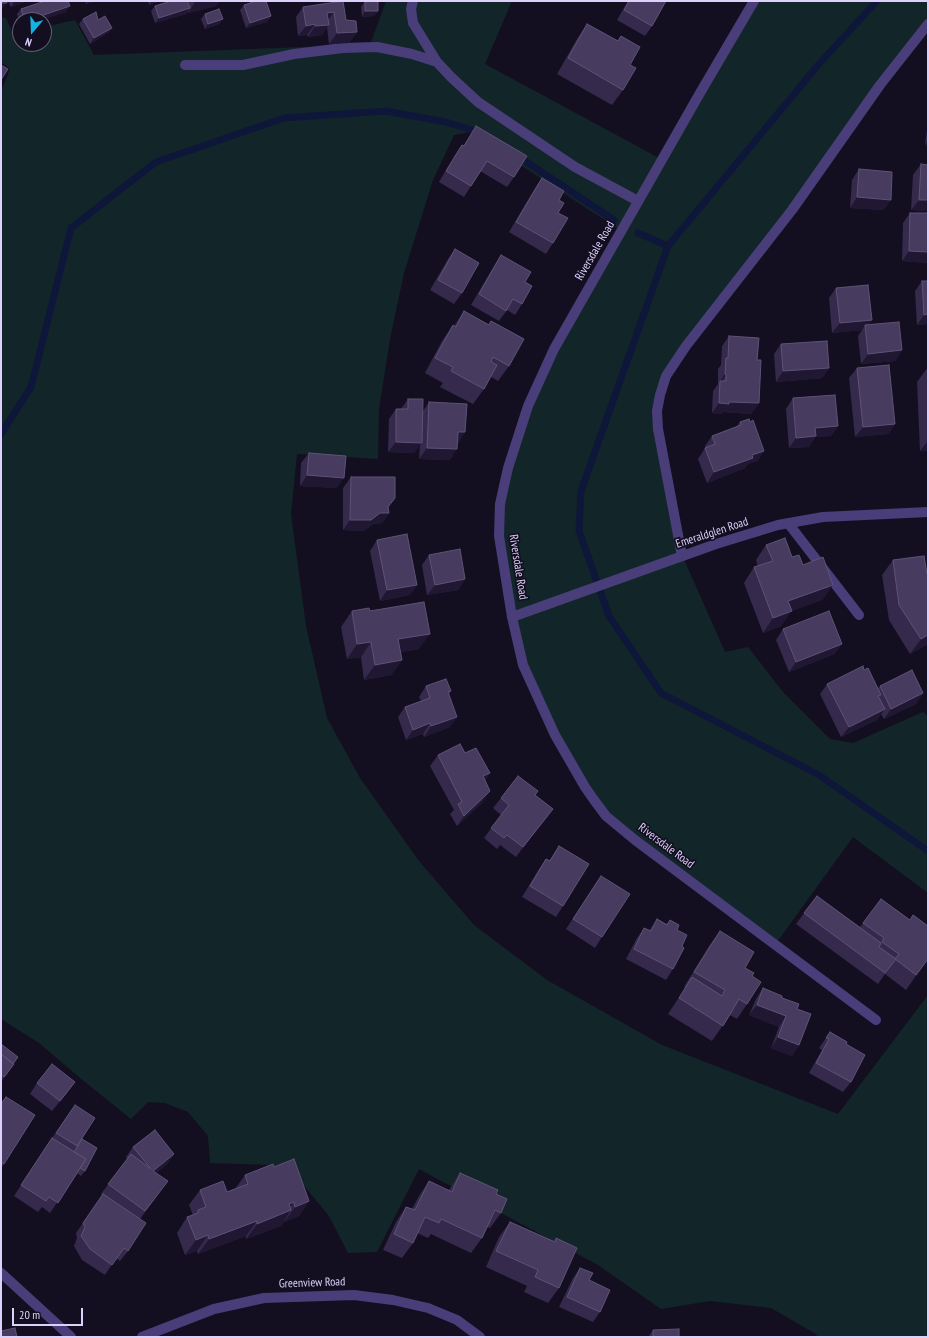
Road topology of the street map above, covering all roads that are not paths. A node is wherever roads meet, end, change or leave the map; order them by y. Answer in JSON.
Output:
{"nodes":[{"id":1,"x":413,"y":1,"type":"edge"},
{"id":2,"x":754,"y":1,"type":"edge"},
{"id":3,"x":928,"y":24,"type":"edge"},
{"id":4,"x":437,"y":62,"type":"junction"},
{"id":5,"x":185,"y":65,"type":"dead end"},
{"id":6,"x":638,"y":201,"type":"junction"},
{"id":7,"x":928,"y":512,"type":"edge"},
{"id":8,"x":788,"y":523,"type":"junction"},
{"id":9,"x":682,"y":556,"type":"junction"},
{"id":10,"x":859,"y":615,"type":"dead end"},
{"id":11,"x":512,"y":617,"type":"junction"},
{"id":12,"x":876,"y":1020,"type":"dead end"},
{"id":13,"x":1,"y":1273,"type":"edge"},
{"id":14,"x":71,"y":1337,"type":"edge"},
{"id":15,"x":142,"y":1337,"type":"edge"},
{"id":16,"x":480,"y":1337,"type":"edge"}],
"edges":[{"from":1,"to":4,"type":"street"},
{"from":2,"to":6,"type":"street","name":"Riversdale Road"},
{"from":3,"to":9,"type":"street"},
{"from":4,"to":5,"type":"street"},
{"from":4,"to":6,"type":"street"},
{"from":6,"to":11,"type":"street","name":"Riversdale Road"},
{"from":7,"to":8,"type":"street","name":"Emeraldglen Road"},
{"from":8,"to":9,"type":"street","name":"Emeraldglen Road"},
{"from":8,"to":10,"type":"street"},
{"from":9,"to":11,"type":"street","name":"Emeraldglen Road"},
{"from":11,"to":12,"type":"street","name":"Riversdale Road"},
{"from":13,"to":14,"type":"street"},
{"from":15,"to":16,"type":"street","name":"Greenview Road"}]}
